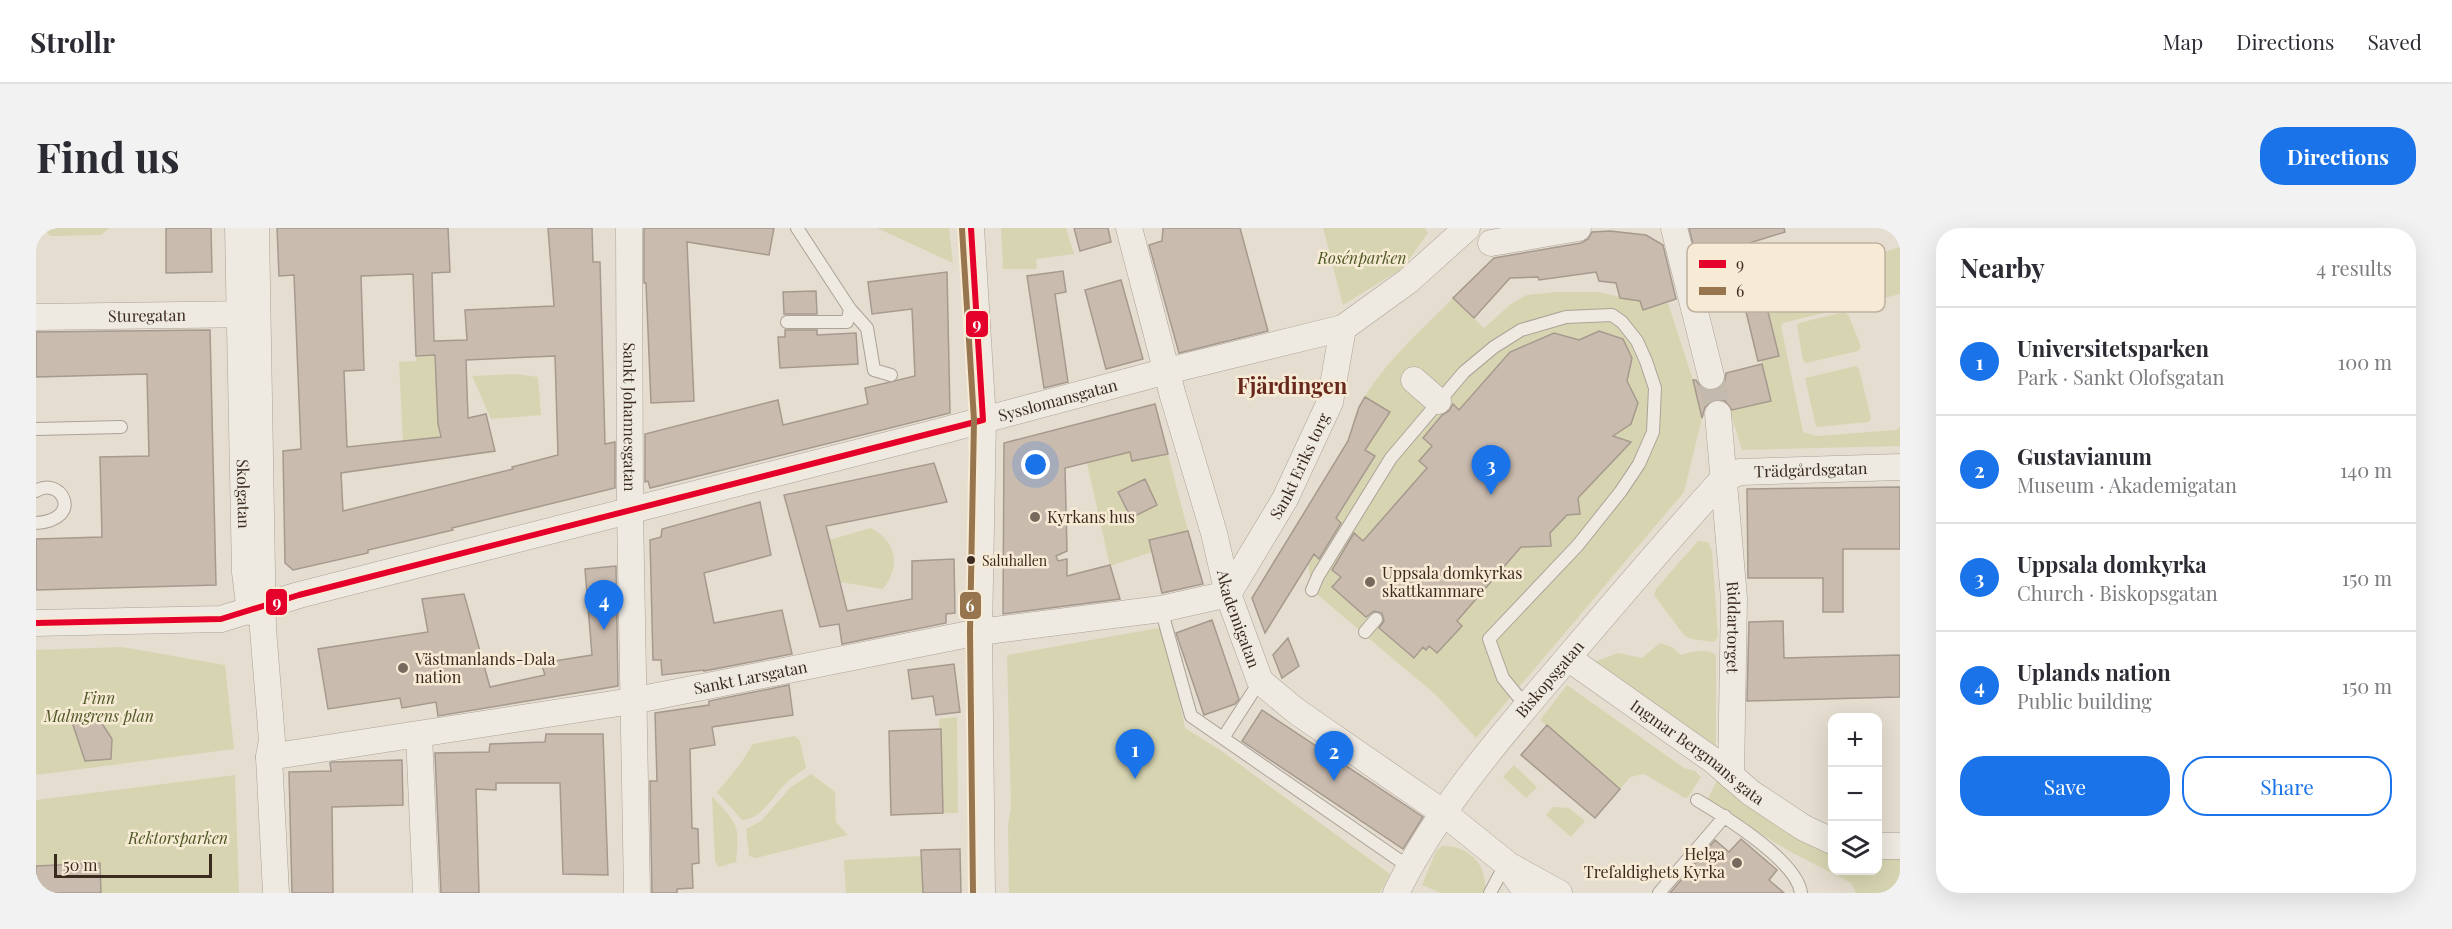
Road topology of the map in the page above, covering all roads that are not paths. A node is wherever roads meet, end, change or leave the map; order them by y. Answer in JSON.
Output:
{"nodes":[{"id":1,"x":238,"y":228,"type":"edge"},
{"id":2,"x":255,"y":228,"type":"edge"},
{"id":3,"x":629,"y":228,"type":"edge"},
{"id":4,"x":797,"y":228,"type":"edge"},
{"id":5,"x":971,"y":228,"type":"edge"},
{"id":6,"x":1129,"y":228,"type":"edge"},
{"id":7,"x":1578,"y":228,"type":"edge"},
{"id":8,"x":1674,"y":228,"type":"edge"},
{"id":9,"x":1461,"y":230,"type":"edge"},
{"id":10,"x":1491,"y":243,"type":"dead end"},
{"id":11,"x":1687,"y":280,"type":"edge"},
{"id":12,"x":850,"y":309,"type":"junction"},
{"id":13,"x":1695,"y":312,"type":"edge"},
{"id":14,"x":249,"y":314,"type":"junction"},
{"id":15,"x":36,"y":317,"type":"edge"},
{"id":16,"x":787,"y":322,"type":"dead end"},
{"id":17,"x":1342,"y":328,"type":"junction"},
{"id":18,"x":1167,"y":371,"type":"junction"},
{"id":19,"x":891,"y":375,"type":"dead end"},
{"id":20,"x":1711,"y":376,"type":"tunnel mouth"},
{"id":21,"x":1414,"y":380,"type":"dead end"},
{"id":22,"x":1438,"y":401,"type":"junction"},
{"id":23,"x":1718,"y":414,"type":"tunnel mouth"},
{"id":24,"x":983,"y":420,"type":"junction"},
{"id":25,"x":121,"y":427,"type":"dead end"},
{"id":26,"x":36,"y":429,"type":"edge"},
{"id":27,"x":1900,"y":467,"type":"edge"},
{"id":28,"x":1723,"y":479,"type":"junction"},
{"id":29,"x":36,"y":491,"type":"edge"},
{"id":30,"x":630,"y":510,"type":"junction"},
{"id":31,"x":36,"y":523,"type":"edge"},
{"id":32,"x":1312,"y":590,"type":"dead end"},
{"id":33,"x":1228,"y":594,"type":"junction"},
{"id":34,"x":257,"y":608,"type":"junction"},
{"id":35,"x":1161,"y":609,"type":"junction"},
{"id":36,"x":1376,"y":619,"type":"dead end"},
{"id":37,"x":36,"y":623,"type":"edge"},
{"id":38,"x":979,"y":632,"type":"junction"},
{"id":39,"x":1365,"y":632,"type":"dead end"},
{"id":40,"x":1568,"y":658,"type":"junction"},
{"id":41,"x":1260,"y":681,"type":"junction"},
{"id":42,"x":1521,"y":700,"type":"dead end"},
{"id":43,"x":632,"y":701,"type":"junction"},
{"id":44,"x":419,"y":735,"type":"junction"},
{"id":45,"x":1223,"y":738,"type":"junction"},
{"id":46,"x":269,"y":757,"type":"junction"},
{"id":47,"x":1731,"y":776,"type":"junction"},
{"id":48,"x":1697,"y":800,"type":"dead end"},
{"id":49,"x":1445,"y":814,"type":"junction"},
{"id":50,"x":1725,"y":816,"type":"junction"},
{"id":51,"x":1828,"y":839,"type":"edge"},
{"id":52,"x":1882,"y":846,"type":"edge"},
{"id":53,"x":1900,"y":846,"type":"edge"},
{"id":54,"x":1506,"y":863,"type":"junction"},
{"id":55,"x":1409,"y":867,"type":"junction"},
{"id":56,"x":276,"y":893,"type":"edge"},
{"id":57,"x":426,"y":893,"type":"edge"},
{"id":58,"x":637,"y":893,"type":"edge"},
{"id":59,"x":982,"y":893,"type":"edge"},
{"id":60,"x":1396,"y":893,"type":"edge"},
{"id":61,"x":1490,"y":893,"type":"edge"},
{"id":62,"x":1527,"y":893,"type":"edge"},
{"id":63,"x":1559,"y":893,"type":"edge"},
{"id":64,"x":1659,"y":893,"type":"edge"},
{"id":65,"x":1801,"y":893,"type":"edge"}],
"edges":[{"from":1,"to":14,"type":"street","name":"Skolgatan"},
{"from":2,"to":14,"type":"street","name":"Skolgatan"},
{"from":3,"to":30,"type":"street","name":"Sankt Johannesgatan"},
{"from":4,"to":12,"type":"lane"},
{"from":5,"to":24,"type":"street"},
{"from":6,"to":18,"type":"street","name":"Akademigatan"},
{"from":7,"to":10,"type":"street"},
{"from":8,"to":11,"type":"street"},
{"from":9,"to":17,"type":"street"},
{"from":12,"to":16,"type":"lane"},
{"from":12,"to":19,"type":"lane"},
{"from":13,"to":20,"type":"street"},
{"from":14,"to":15,"type":"street","name":"Sturegatan"},
{"from":14,"to":34,"type":"street","name":"Skolgatan"},
{"from":17,"to":18,"type":"street","name":"Sysslomansgatan"},
{"from":17,"to":33,"type":"street","name":"Sankt Eriks torg"},
{"from":18,"to":24,"type":"street","name":"Sysslomansgatan"},
{"from":18,"to":33,"type":"street","name":"Akademigatan"},
{"from":21,"to":22,"type":"street"},
{"from":22,"to":32,"type":"lane"},
{"from":22,"to":42,"type":"lane"},
{"from":23,"to":28,"type":"street","name":"Riddartorget"},
{"from":24,"to":30,"type":"street","name":"Sysslomansgatan"},
{"from":24,"to":38,"type":"street"},
{"from":25,"to":26,"type":"lane"},
{"from":27,"to":28,"type":"street","name":"Trädgårdsgatan"},
{"from":28,"to":40,"type":"street","name":"Biskopsgatan"},
{"from":28,"to":47,"type":"street","name":"Riddartorget"},
{"from":29,"to":31,"type":"lane"},
{"from":30,"to":34,"type":"street","name":"Sysslomansgatan"},
{"from":30,"to":43,"type":"street","name":"Sankt Johannesgatan"},
{"from":33,"to":35,"type":"street","name":"Sankt Larsgatan"},
{"from":33,"to":41,"type":"street","name":"Akademigatan"},
{"from":34,"to":37,"type":"street","name":"Sysslomansgatan"},
{"from":34,"to":46,"type":"street","name":"Skolgatan"},
{"from":35,"to":38,"type":"street","name":"Sankt Larsgatan"},
{"from":35,"to":45,"type":"lane"},
{"from":36,"to":39,"type":"lane"},
{"from":38,"to":43,"type":"street","name":"Sankt Larsgatan"},
{"from":38,"to":59,"type":"street"},
{"from":40,"to":47,"type":"street","name":"Ingmar Bergmans gata"},
{"from":40,"to":49,"type":"street","name":"Biskopsgatan"},
{"from":41,"to":45,"type":"lane"},
{"from":41,"to":49,"type":"street","name":"Akademigatan"},
{"from":43,"to":44,"type":"street","name":"Sankt Larsgatan"},
{"from":43,"to":58,"type":"street","name":"Sankt Johannesgatan"},
{"from":44,"to":46,"type":"street","name":"Sankt Larsgatan"},
{"from":44,"to":57,"type":"street"},
{"from":45,"to":55,"type":"lane"},
{"from":46,"to":56,"type":"street","name":"Skolgatan"},
{"from":47,"to":51,"type":"street","name":"Ingmar Bergmans gata"},
{"from":48,"to":50,"type":"lane"},
{"from":49,"to":54,"type":"street","name":"Akademigatan"},
{"from":49,"to":55,"type":"street","name":"Biskopsgatan"},
{"from":50,"to":64,"type":"lane"},
{"from":50,"to":65,"type":"lane"},
{"from":52,"to":53,"type":"street"},
{"from":54,"to":61,"type":"lane"},
{"from":54,"to":62,"type":"street"},
{"from":54,"to":63,"type":"street"},
{"from":55,"to":60,"type":"street","name":"Biskopsgatan"}]}
